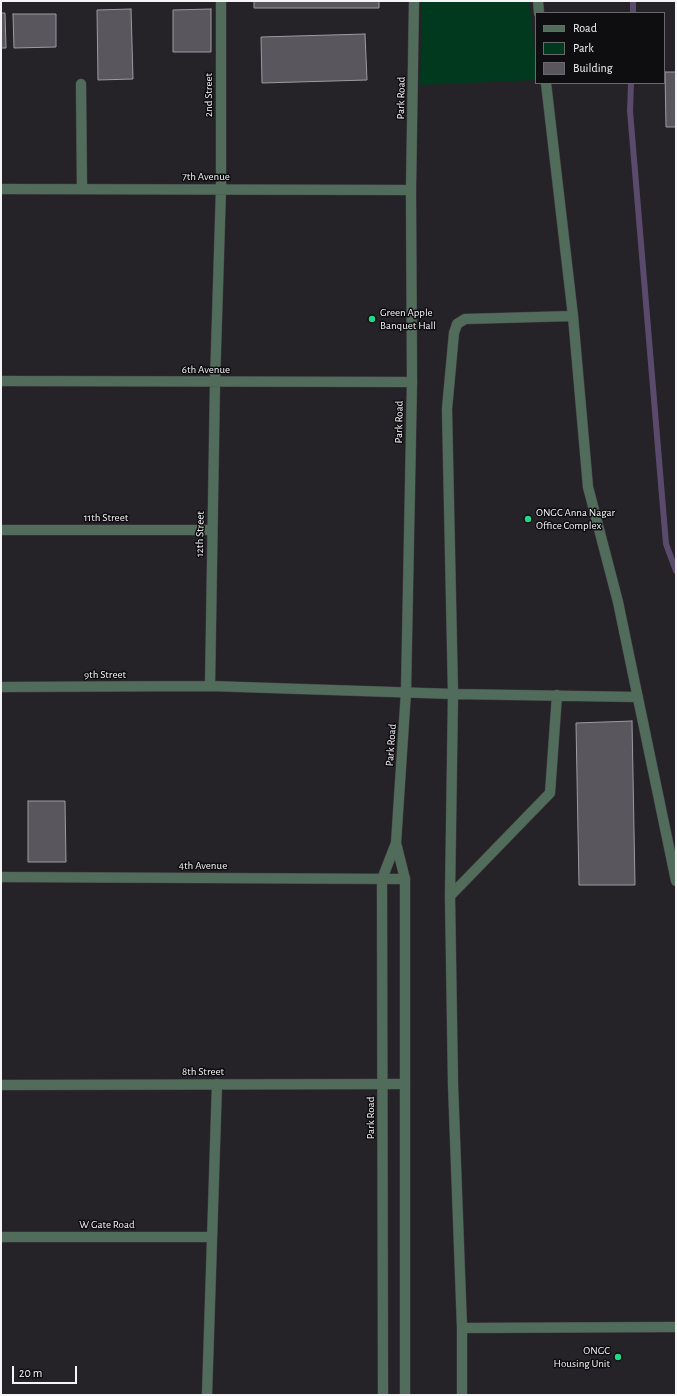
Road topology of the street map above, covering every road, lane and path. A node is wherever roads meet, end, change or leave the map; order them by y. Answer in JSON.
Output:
{"nodes":[{"id":1,"x":221,"y":1,"type":"edge"},
{"id":2,"x":414,"y":1,"type":"edge"},
{"id":3,"x":538,"y":1,"type":"edge"},
{"id":4,"x":539,"y":12,"type":"edge"},
{"id":5,"x":81,"y":84,"type":"dead end"},
{"id":6,"x":546,"y":84,"type":"edge"},
{"id":7,"x":1,"y":189,"type":"edge"},
{"id":8,"x":82,"y":189,"type":"junction"},
{"id":9,"x":221,"y":190,"type":"junction"},
{"id":10,"x":411,"y":190,"type":"junction"},
{"id":11,"x":573,"y":316,"type":"junction"},
{"id":12,"x":1,"y":381,"type":"edge"},
{"id":13,"x":215,"y":382,"type":"junction"},
{"id":14,"x":412,"y":382,"type":"junction"},
{"id":15,"x":1,"y":530,"type":"edge"},
{"id":16,"x":212,"y":530,"type":"junction"},
{"id":17,"x":210,"y":686,"type":"junction"},
{"id":18,"x":1,"y":687,"type":"edge"},
{"id":19,"x":406,"y":692,"type":"junction"},
{"id":20,"x":453,"y":694,"type":"junction"},
{"id":21,"x":557,"y":695,"type":"junction"},
{"id":22,"x":638,"y":696,"type":"junction"},
{"id":23,"x":396,"y":843,"type":"junction"},
{"id":24,"x":1,"y":877,"type":"edge"},
{"id":25,"x":382,"y":879,"type":"junction"},
{"id":26,"x":405,"y":879,"type":"junction"},
{"id":27,"x":676,"y":881,"type":"edge"},
{"id":28,"x":450,"y":896,"type":"junction"},
{"id":29,"x":216,"y":1084,"type":"junction"},
{"id":30,"x":383,"y":1084,"type":"junction"},
{"id":31,"x":405,"y":1084,"type":"junction"},
{"id":32,"x":1,"y":1085,"type":"edge"},
{"id":33,"x":212,"y":1237,"type":"junction"},
{"id":34,"x":1,"y":1238,"type":"edge"},
{"id":35,"x":676,"y":1327,"type":"edge"},
{"id":36,"x":462,"y":1328,"type":"junction"},
{"id":37,"x":207,"y":1395,"type":"edge"},
{"id":38,"x":383,"y":1395,"type":"edge"},
{"id":39,"x":405,"y":1395,"type":"edge"},
{"id":40,"x":462,"y":1395,"type":"edge"}],
"edges":[{"from":1,"to":9,"type":"street","name":"2nd Street"},
{"from":2,"to":10,"type":"street","name":"Park Road"},
{"from":3,"to":4,"type":"street"},
{"from":5,"to":8,"type":"street"},
{"from":6,"to":11,"type":"street"},
{"from":7,"to":8,"type":"street","name":"7th Avenue"},
{"from":8,"to":9,"type":"street","name":"7th Avenue"},
{"from":9,"to":10,"type":"street","name":"7th Avenue"},
{"from":9,"to":13,"type":"street","name":"2nd Street"},
{"from":10,"to":14,"type":"street","name":"Park Road"},
{"from":11,"to":20,"type":"street"},
{"from":11,"to":22,"type":"street"},
{"from":12,"to":13,"type":"street","name":"6th Avenue"},
{"from":13,"to":14,"type":"street","name":"6th Avenue"},
{"from":13,"to":16,"type":"street","name":"12th Street"},
{"from":14,"to":19,"type":"street","name":"Park Road"},
{"from":15,"to":16,"type":"street","name":"11th Street"},
{"from":16,"to":17,"type":"street","name":"12th Street"},
{"from":17,"to":18,"type":"street","name":"9th Street"},
{"from":17,"to":19,"type":"street","name":"9th Street"},
{"from":19,"to":20,"type":"street","name":"9th Street"},
{"from":19,"to":23,"type":"street","name":"Park Road"},
{"from":20,"to":21,"type":"street","name":"9th Street"},
{"from":20,"to":28,"type":"street"},
{"from":21,"to":22,"type":"street","name":"9th Street"},
{"from":21,"to":28,"type":"street"},
{"from":22,"to":27,"type":"street"},
{"from":23,"to":25,"type":"street","name":"Park Road"},
{"from":23,"to":26,"type":"street","name":"Park Road"},
{"from":24,"to":25,"type":"street","name":"4th Avenue"},
{"from":25,"to":26,"type":"street","name":"4th Avenue"},
{"from":25,"to":30,"type":"street","name":"Park Road"},
{"from":26,"to":31,"type":"street","name":"Park Road"},
{"from":28,"to":36,"type":"street"},
{"from":29,"to":30,"type":"street","name":"8th Street"},
{"from":29,"to":32,"type":"street","name":"8th Street"},
{"from":29,"to":33,"type":"street"},
{"from":30,"to":31,"type":"street","name":"8th Street"},
{"from":30,"to":38,"type":"street","name":"Park Road"},
{"from":31,"to":39,"type":"street","name":"Park Road"},
{"from":33,"to":34,"type":"street","name":"W Gate Road"},
{"from":33,"to":37,"type":"street"},
{"from":35,"to":36,"type":"street"},
{"from":36,"to":40,"type":"street"}]}
